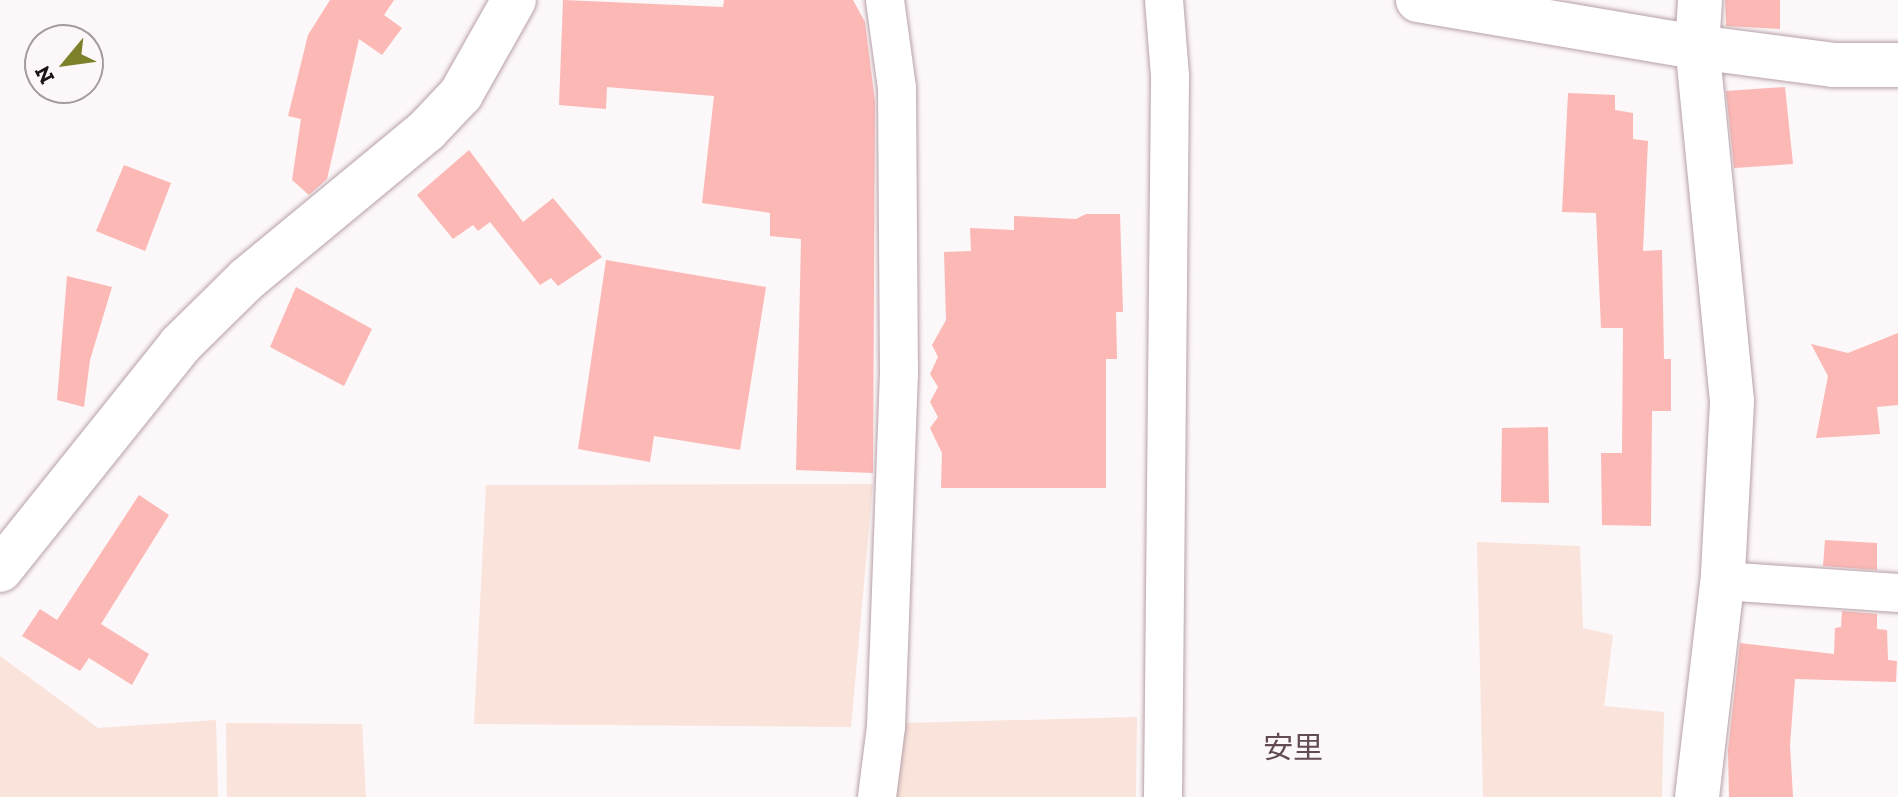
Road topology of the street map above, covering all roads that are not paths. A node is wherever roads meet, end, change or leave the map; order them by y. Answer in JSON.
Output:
{"nodes":[{"id":1,"x":514,"y":0,"type":"edge"},
{"id":2,"x":885,"y":0,"type":"edge"},
{"id":3,"x":1164,"y":0,"type":"edge"},
{"id":4,"x":1418,"y":0,"type":"edge"},
{"id":5,"x":1700,"y":0,"type":"edge"},
{"id":6,"x":1697,"y":47,"type":"junction"},
{"id":7,"x":1898,"y":65,"type":"edge"},
{"id":8,"x":0,"y":570,"type":"edge"},
{"id":9,"x":1723,"y":581,"type":"junction"},
{"id":10,"x":1898,"y":593,"type":"edge"},
{"id":11,"x":877,"y":797,"type":"edge"},
{"id":12,"x":1163,"y":797,"type":"edge"},
{"id":13,"x":1697,"y":797,"type":"edge"}],
"edges":[{"from":1,"to":8,"type":"street"},
{"from":2,"to":11,"type":"street"},
{"from":3,"to":12,"type":"street"},
{"from":4,"to":6,"type":"street"},
{"from":5,"to":6,"type":"street"},
{"from":6,"to":7,"type":"street"},
{"from":6,"to":9,"type":"street"},
{"from":9,"to":10,"type":"street"},
{"from":9,"to":13,"type":"street"}]}
